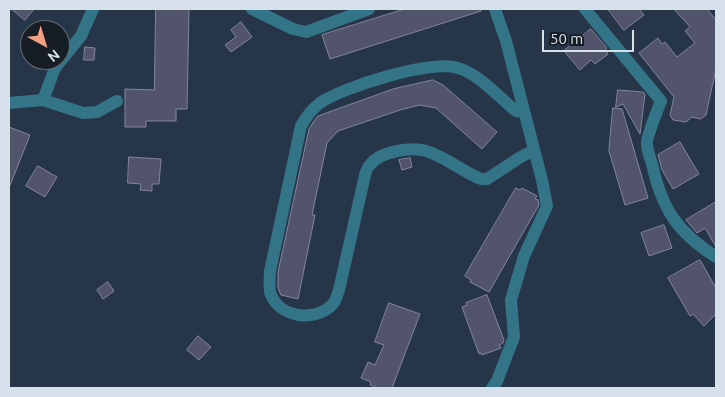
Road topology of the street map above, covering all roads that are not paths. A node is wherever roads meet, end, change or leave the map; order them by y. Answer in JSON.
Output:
{"nodes":[{"id":1,"x":93,"y":9,"type":"edge"},
{"id":2,"x":252,"y":9,"type":"edge"},
{"id":3,"x":369,"y":9,"type":"edge"},
{"id":4,"x":495,"y":9,"type":"edge"},
{"id":5,"x":585,"y":9,"type":"edge"},
{"id":6,"x":43,"y":100,"type":"junction"},
{"id":7,"x":117,"y":100,"type":"dead end"},
{"id":8,"x":9,"y":103,"type":"edge"},
{"id":9,"x":524,"y":112,"type":"junction"},
{"id":10,"x":534,"y":150,"type":"junction"},
{"id":11,"x":716,"y":257,"type":"edge"},
{"id":12,"x":492,"y":388,"type":"edge"}],
"edges":[{"from":1,"to":6,"type":"street"},
{"from":2,"to":3,"type":"street"},
{"from":4,"to":9,"type":"street"},
{"from":5,"to":11,"type":"street"},
{"from":6,"to":7,"type":"street"},
{"from":6,"to":8,"type":"street"},
{"from":9,"to":10,"type":"street"},
{"from":9,"to":10,"type":"street"},
{"from":10,"to":12,"type":"street"}]}
